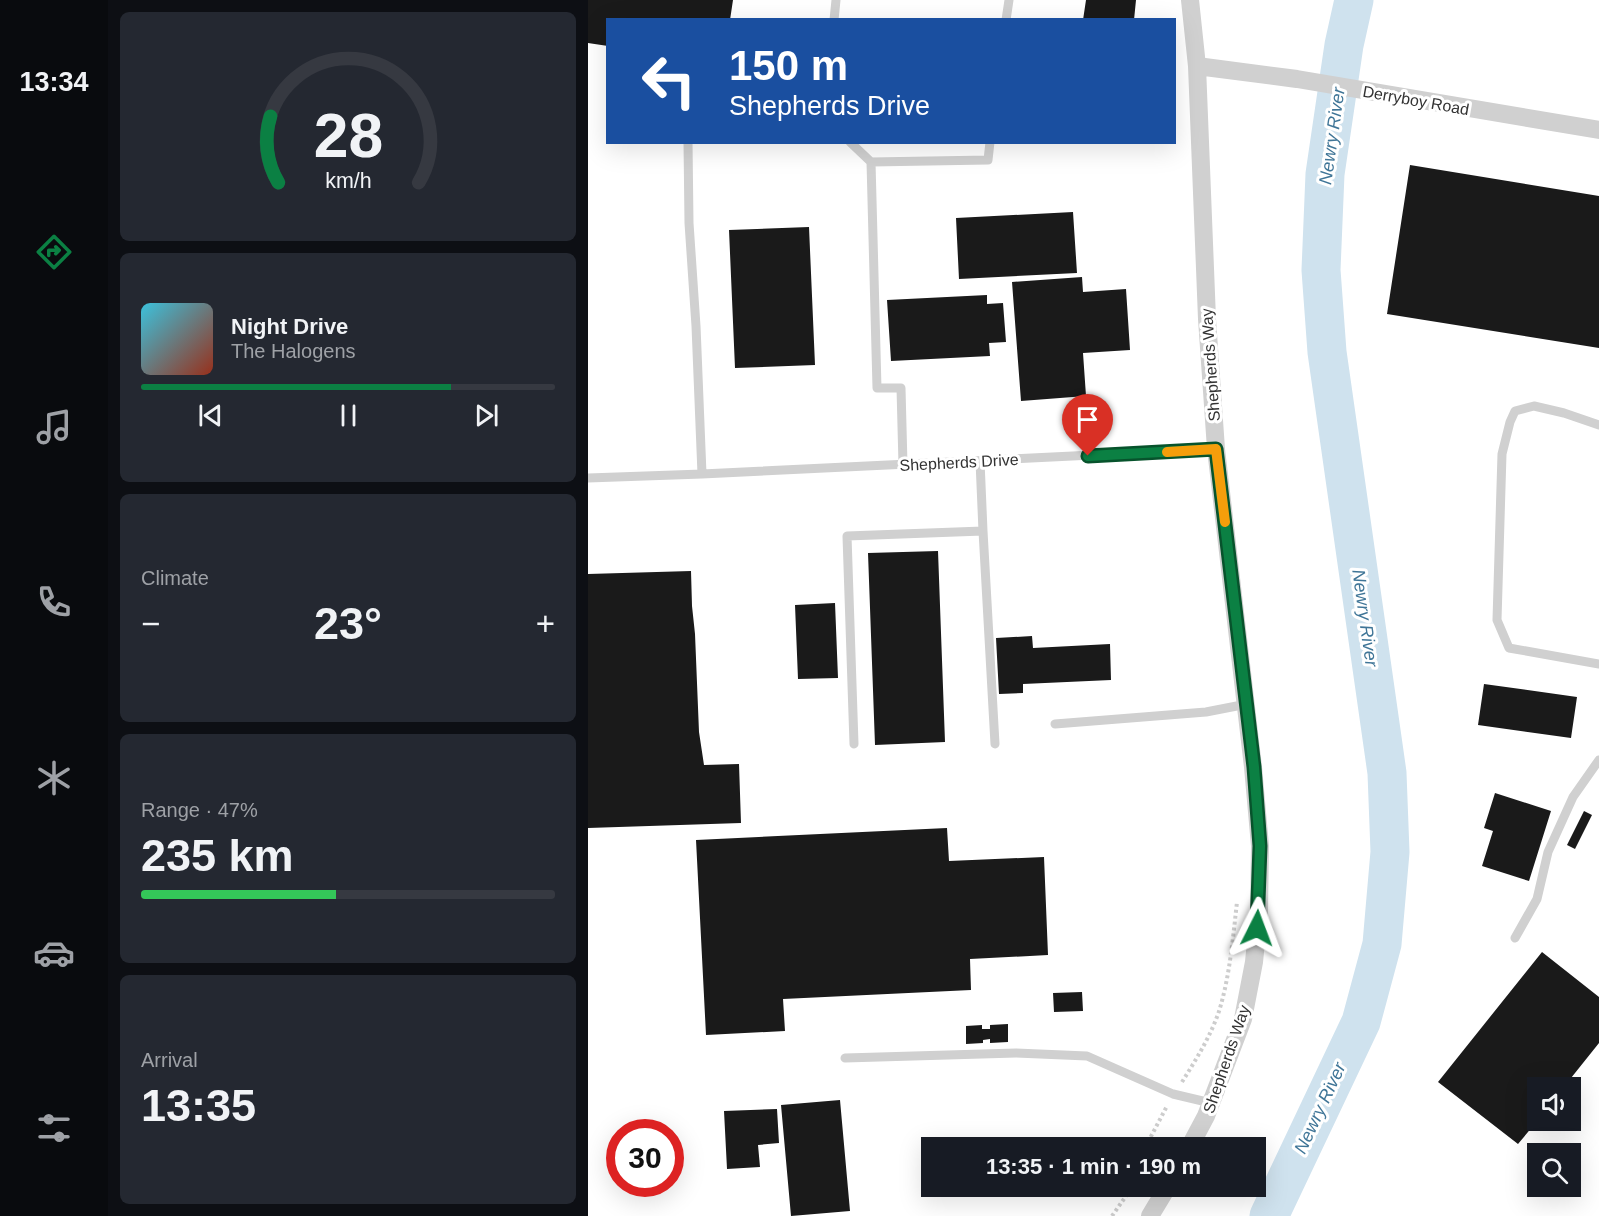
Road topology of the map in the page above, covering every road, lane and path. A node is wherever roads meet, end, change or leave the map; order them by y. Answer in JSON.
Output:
{"nodes":[{"id":1,"x":836,"y":0,"type":"edge"},
{"id":2,"x":1009,"y":0,"type":"edge"},
{"id":3,"x":1190,"y":0,"type":"edge"},
{"id":4,"x":834,"y":18,"type":"edge"},
{"id":5,"x":1006,"y":18,"type":"edge"},
{"id":6,"x":1197,"y":66,"type":"junction"},
{"id":7,"x":1599,"y":130,"type":"edge"},
{"id":8,"x":688,"y":144,"type":"edge"},
{"id":9,"x":852,"y":144,"type":"edge"},
{"id":10,"x":990,"y":144,"type":"edge"},
{"id":11,"x":871,"y":162,"type":"junction"},
{"id":12,"x":1599,"y":425,"type":"edge"},
{"id":13,"x":1216,"y":449,"type":"junction"},
{"id":14,"x":980,"y":461,"type":"junction"},
{"id":15,"x":903,"y":465,"type":"junction"},
{"id":16,"x":702,"y":474,"type":"junction"},
{"id":17,"x":588,"y":478,"type":"edge"},
{"id":18,"x":983,"y":531,"type":"junction"},
{"id":19,"x":1599,"y":664,"type":"edge"},
{"id":20,"x":1246,"y":704,"type":"junction"},
{"id":21,"x":1056,"y":724,"type":"dead end"},
{"id":22,"x":854,"y":744,"type":"dead end"},
{"id":23,"x":995,"y":744,"type":"dead end"},
{"id":24,"x":1599,"y":760,"type":"edge"},
{"id":25,"x":1238,"y":895,"type":"dead end"},
{"id":26,"x":1515,"y":938,"type":"dead end"},
{"id":27,"x":845,"y":1058,"type":"dead end"},
{"id":28,"x":1173,"y":1094,"type":"junction"},
{"id":29,"x":1211,"y":1103,"type":"junction"},
{"id":30,"x":1151,"y":1137,"type":"edge"},
{"id":31,"x":1196,"y":1137,"type":"edge"},
{"id":32,"x":1125,"y":1197,"type":"edge"},
{"id":33,"x":1161,"y":1197,"type":"edge"},
{"id":34,"x":1112,"y":1216,"type":"edge"},
{"id":35,"x":1150,"y":1216,"type":"edge"}],
"edges":[{"from":1,"to":4,"type":"lane"},
{"from":2,"to":5,"type":"lane"},
{"from":3,"to":6,"type":"street","name":"Shepherds Way"},
{"from":6,"to":7,"type":"street","name":"Derryboy Road"},
{"from":6,"to":13,"type":"street","name":"Shepherds Way"},
{"from":8,"to":16,"type":"lane"},
{"from":9,"to":11,"type":"lane"},
{"from":10,"to":11,"type":"lane"},
{"from":11,"to":15,"type":"lane"},
{"from":12,"to":19,"type":"lane"},
{"from":13,"to":14,"type":"lane","name":"Shepherds Drive"},
{"from":13,"to":20,"type":"street","name":"Shepherds Way"},
{"from":14,"to":15,"type":"lane","name":"Shepherds Drive"},
{"from":14,"to":18,"type":"lane"},
{"from":15,"to":16,"type":"lane","name":"Shepherds Drive"},
{"from":16,"to":17,"type":"lane","name":"Shepherds Drive"},
{"from":18,"to":22,"type":"lane"},
{"from":18,"to":23,"type":"lane"},
{"from":20,"to":21,"type":"lane"},
{"from":20,"to":29,"type":"street","name":"Shepherds Way"},
{"from":24,"to":26,"type":"lane"},
{"from":25,"to":28,"type":"path"},
{"from":27,"to":28,"type":"lane"},
{"from":28,"to":29,"type":"lane"},
{"from":28,"to":30,"type":"path"},
{"from":29,"to":31,"type":"street","name":"Shepherds Way"},
{"from":32,"to":34,"type":"path"},
{"from":33,"to":35,"type":"street"}]}
